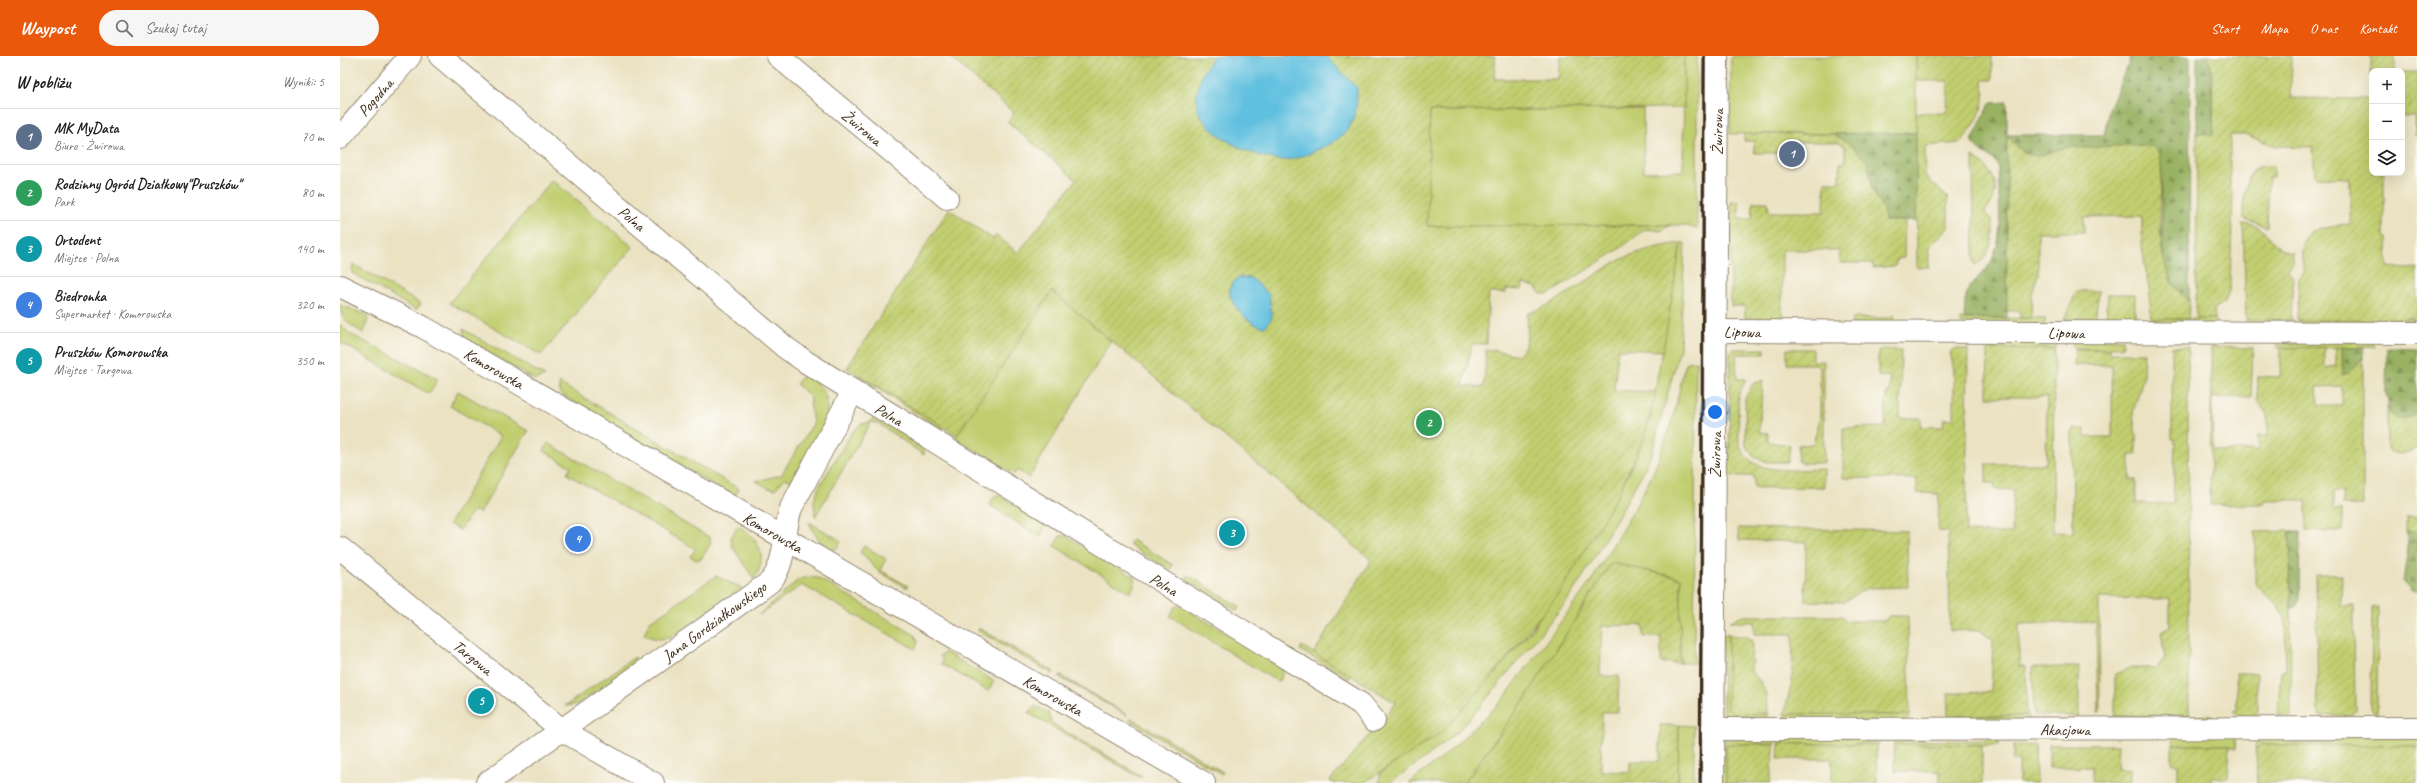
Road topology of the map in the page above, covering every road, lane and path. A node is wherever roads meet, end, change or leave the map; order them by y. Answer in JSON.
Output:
{"nodes":[{"id":1,"x":410,"y":56,"type":"edge"},
{"id":2,"x":440,"y":56,"type":"edge"},
{"id":3,"x":778,"y":56,"type":"edge"},
{"id":4,"x":1718,"y":56,"type":"edge"},
{"id":5,"x":340,"y":138,"type":"edge"},
{"id":6,"x":946,"y":198,"type":"dead end"},
{"id":7,"x":340,"y":286,"type":"edge"},
{"id":8,"x":1715,"y":331,"type":"junction"},
{"id":9,"x":2417,"y":333,"type":"edge"},
{"id":10,"x":853,"y":391,"type":"junction"},
{"id":11,"x":783,"y":538,"type":"junction"},
{"id":12,"x":340,"y":548,"type":"edge"},
{"id":13,"x":1374,"y":720,"type":"dead end"},
{"id":14,"x":2417,"y":728,"type":"edge"},
{"id":15,"x":1713,"y":729,"type":"junction"},
{"id":16,"x":562,"y":730,"type":"junction"},
{"id":17,"x":487,"y":783,"type":"edge"},
{"id":18,"x":653,"y":783,"type":"edge"},
{"id":19,"x":1204,"y":783,"type":"edge"},
{"id":20,"x":1713,"y":783,"type":"edge"}],
"edges":[{"from":1,"to":5,"type":"street","name":"Pogodna"},
{"from":2,"to":10,"type":"street","name":"Polna"},
{"from":3,"to":6,"type":"street","name":"Żwirowa"},
{"from":4,"to":8,"type":"street","name":"Żwirowa"},
{"from":7,"to":11,"type":"street","name":"Komorowska"},
{"from":8,"to":9,"type":"street","name":"Lipowa"},
{"from":8,"to":15,"type":"street","name":"Żwirowa"},
{"from":10,"to":11,"type":"street","name":"Jana Gordziałkowskiego"},
{"from":10,"to":13,"type":"street","name":"Polna"},
{"from":11,"to":16,"type":"street","name":"Jana Gordziałkowskiego"},
{"from":11,"to":19,"type":"street","name":"Komorowska"},
{"from":12,"to":16,"type":"street","name":"Targowa"},
{"from":14,"to":15,"type":"street","name":"Akacjowa"},
{"from":15,"to":20,"type":"street","name":"Żwirowa"},
{"from":16,"to":17,"type":"street","name":"Jana Gordziałkowskiego"},
{"from":16,"to":18,"type":"street","name":"Targowa"}]}
